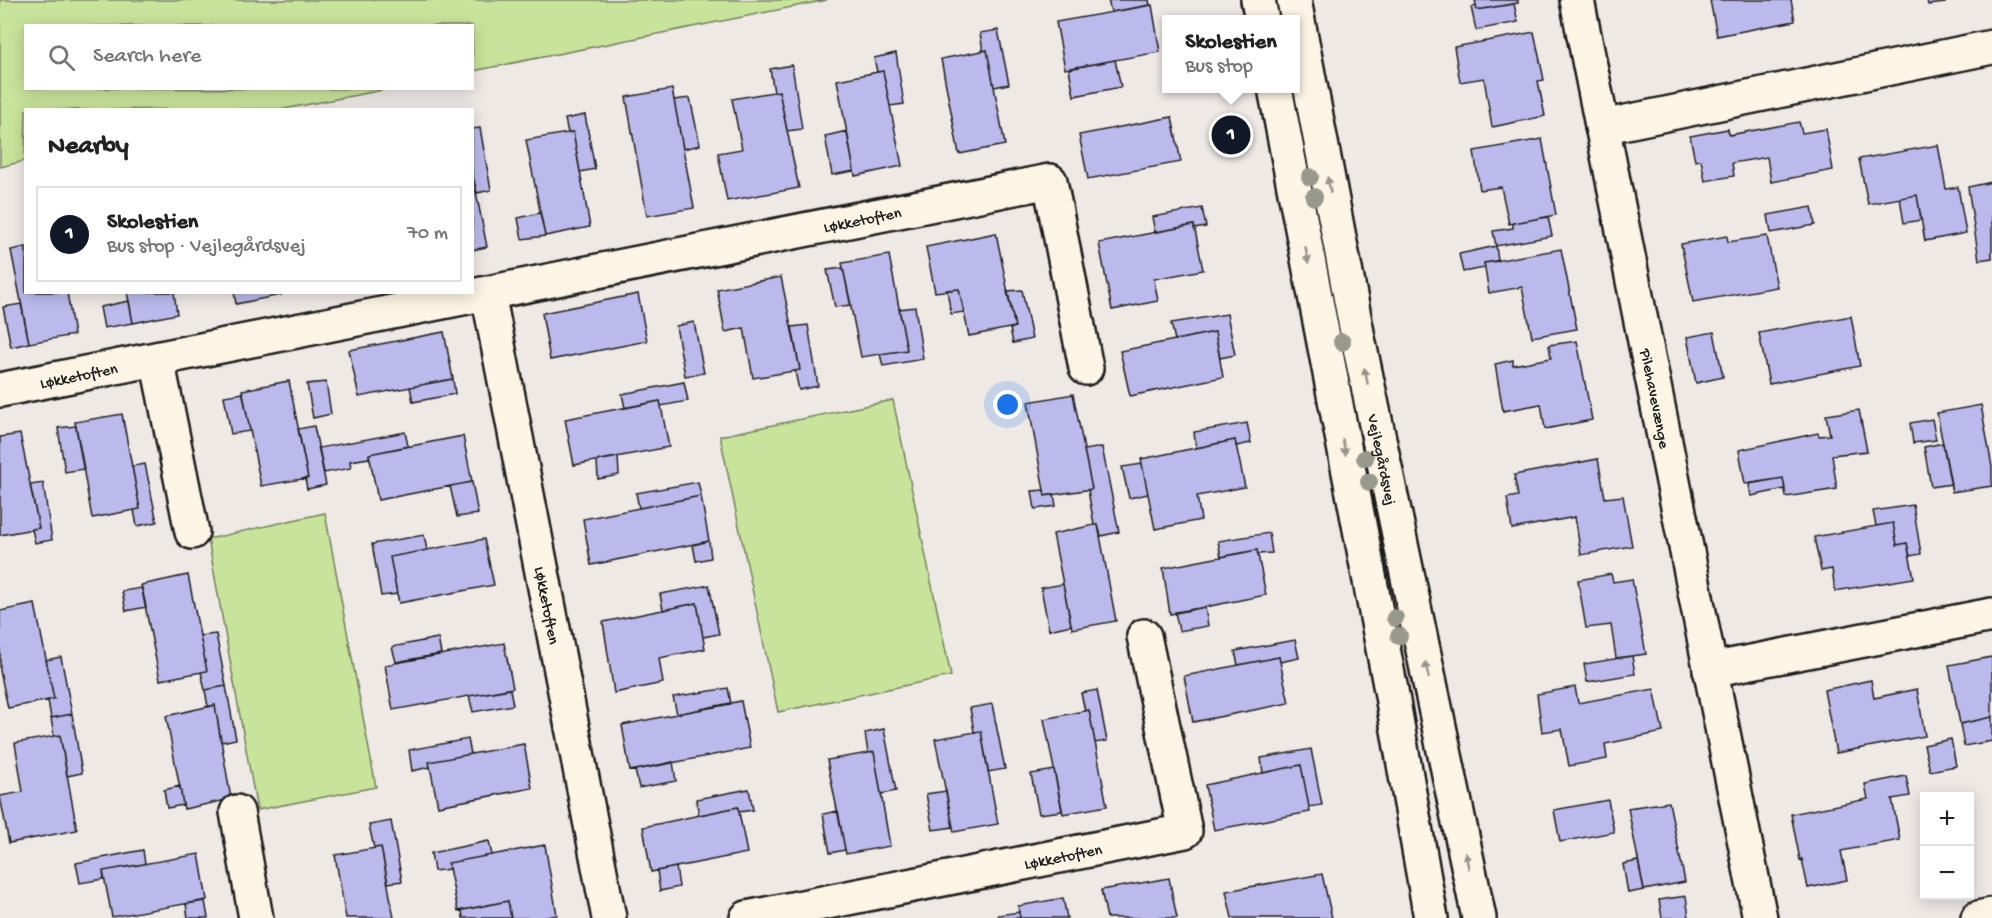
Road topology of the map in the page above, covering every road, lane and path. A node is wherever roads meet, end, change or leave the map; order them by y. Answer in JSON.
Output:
{"nodes":[{"id":1,"x":1258,"y":0,"type":"edge"},
{"id":2,"x":1294,"y":0,"type":"edge"},
{"id":3,"x":1577,"y":0,"type":"edge"},
{"id":4,"x":1261,"y":15,"type":"edge"},
{"id":5,"x":1297,"y":15,"type":"edge"},
{"id":6,"x":1300,"y":32,"type":"edge"},
{"id":7,"x":1992,"y":47,"type":"edge"},
{"id":8,"x":1276,"y":93,"type":"edge"},
{"id":9,"x":1602,"y":127,"type":"junction"},
{"id":10,"x":488,"y":292,"type":"junction"},
{"id":11,"x":157,"y":359,"type":"junction"},
{"id":12,"x":1086,"y":368,"type":"dead end"},
{"id":13,"x":0,"y":390,"type":"edge"},
{"id":14,"x":192,"y":532,"type":"dead end"},
{"id":15,"x":1992,"y":615,"type":"edge"},
{"id":16,"x":1144,"y":636,"type":"dead end"},
{"id":17,"x":1710,"y":670,"type":"junction"},
{"id":18,"x":237,"y":813,"type":"dead end"},
{"id":19,"x":1992,"y":915,"type":"edge"},
{"id":20,"x":256,"y":918,"type":"edge"},
{"id":21,"x":609,"y":918,"type":"edge"},
{"id":22,"x":747,"y":918,"type":"edge"},
{"id":23,"x":1431,"y":918,"type":"edge"},
{"id":24,"x":1479,"y":918,"type":"edge"},
{"id":25,"x":1760,"y":918,"type":"edge"},
{"id":26,"x":1978,"y":918,"type":"edge"}],
"edges":[{"from":1,"to":4,"type":"street"},
{"from":5,"to":2,"type":"street","name":"Vejlegårdsvej","one_way":true},
{"from":3,"to":9,"type":"street","name":"Pilehavevænge"},
{"from":24,"to":6,"type":"street","name":"Vejlegårdsvej","one_way":true},
{"from":7,"to":9,"type":"street"},
{"from":8,"to":23,"type":"street","one_way":true},
{"from":9,"to":17,"type":"street","name":"Pilehavevænge"},
{"from":10,"to":11,"type":"street","name":"Løkketoften"},
{"from":10,"to":12,"type":"street","name":"Løkketoften"},
{"from":10,"to":21,"type":"street","name":"Løkketoften"},
{"from":11,"to":13,"type":"street","name":"Løkketoften"},
{"from":11,"to":14,"type":"street"},
{"from":15,"to":17,"type":"street"},
{"from":16,"to":22,"type":"street","name":"Løkketoften"},
{"from":17,"to":25,"type":"street","name":"Pilehavevænge"},
{"from":18,"to":20,"type":"street"},
{"from":19,"to":26,"type":"street"}]}
